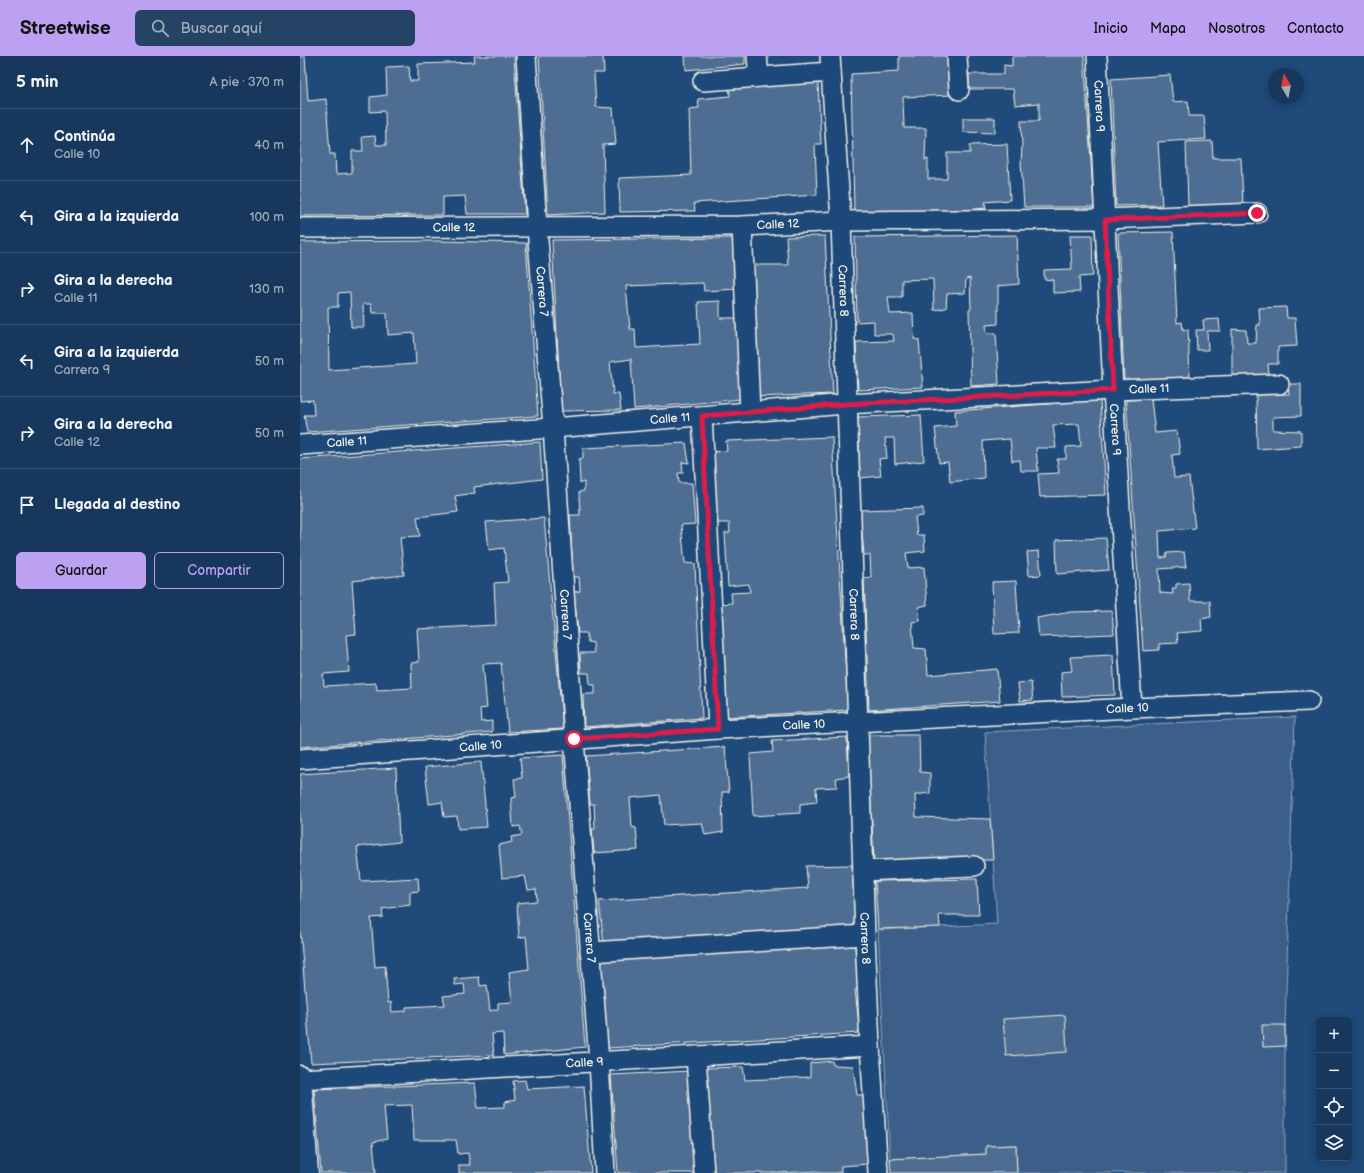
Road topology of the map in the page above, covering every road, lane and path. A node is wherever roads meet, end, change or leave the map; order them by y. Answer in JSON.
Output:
{"nodes":[{"id":1,"x":526,"y":56,"type":"edge"},
{"id":2,"x":757,"y":56,"type":"edge"},
{"id":3,"x":957,"y":56,"type":"edge"},
{"id":4,"x":1097,"y":56,"type":"edge"},
{"id":5,"x":830,"y":64,"type":"edge"},
{"id":6,"x":759,"y":77,"type":"junction"},
{"id":7,"x":703,"y":81,"type":"dead end"},
{"id":8,"x":959,"y":90,"type":"dead end"},
{"id":9,"x":1257,"y":213,"type":"dead end"},
{"id":10,"x":1105,"y":220,"type":"junction"},
{"id":11,"x":841,"y":221,"type":"junction"},
{"id":12,"x":742,"y":226,"type":"junction"},
{"id":13,"x":537,"y":227,"type":"junction"},
{"id":14,"x":300,"y":228,"type":"edge"},
{"id":15,"x":1279,"y":384,"type":"dead end"},
{"id":16,"x":1113,"y":390,"type":"junction"},
{"id":17,"x":846,"y":404,"type":"junction"},
{"id":18,"x":750,"y":412,"type":"junction"},
{"id":19,"x":702,"y":416,"type":"junction"},
{"id":20,"x":553,"y":428,"type":"junction"},
{"id":21,"x":300,"y":445,"type":"edge"},
{"id":22,"x":1309,"y":701,"type":"dead end"},
{"id":23,"x":1132,"y":708,"type":"junction"},
{"id":24,"x":858,"y":722,"type":"junction"},
{"id":25,"x":718,"y":729,"type":"junction"},
{"id":26,"x":574,"y":739,"type":"junction"},
{"id":27,"x":300,"y":759,"type":"edge"},
{"id":28,"x":974,"y":866,"type":"dead end"},
{"id":29,"x":863,"y":871,"type":"junction"},
{"id":30,"x":865,"y":935,"type":"junction"},
{"id":31,"x":590,"y":952,"type":"junction"},
{"id":32,"x":870,"y":1046,"type":"junction"},
{"id":33,"x":696,"y":1056,"type":"junction"},
{"id":34,"x":599,"y":1061,"type":"junction"},
{"id":35,"x":300,"y":1078,"type":"edge"},
{"id":36,"x":307,"y":1173,"type":"edge"},
{"id":37,"x":605,"y":1173,"type":"edge"},
{"id":38,"x":704,"y":1173,"type":"edge"},
{"id":39,"x":878,"y":1173,"type":"edge"}],
"edges":[{"from":1,"to":13,"type":"street","name":"Carrera 7"},
{"from":2,"to":6,"type":"street"},
{"from":3,"to":8,"type":"street"},
{"from":4,"to":10,"type":"street","name":"Carrera 9"},
{"from":5,"to":6,"type":"street"},
{"from":5,"to":11,"type":"street","name":"Carrera 8"},
{"from":6,"to":7,"type":"street"},
{"from":9,"to":10,"type":"street","name":"Calle 12"},
{"from":10,"to":11,"type":"street","name":"Calle 12"},
{"from":10,"to":16,"type":"street","name":"Carrera 9"},
{"from":11,"to":12,"type":"street","name":"Calle 12"},
{"from":11,"to":17,"type":"street","name":"Carrera 8"},
{"from":12,"to":13,"type":"street","name":"Calle 12"},
{"from":12,"to":18,"type":"street"},
{"from":13,"to":14,"type":"street","name":"Calle 12"},
{"from":13,"to":20,"type":"street","name":"Carrera 7"},
{"from":15,"to":16,"type":"street","name":"Calle 11"},
{"from":16,"to":17,"type":"street","name":"Calle 11"},
{"from":16,"to":23,"type":"street","name":"Carrera 9"},
{"from":17,"to":18,"type":"street","name":"Calle 11"},
{"from":17,"to":24,"type":"street","name":"Carrera 8"},
{"from":18,"to":19,"type":"street","name":"Calle 11"},
{"from":19,"to":20,"type":"street","name":"Calle 11"},
{"from":19,"to":25,"type":"street"},
{"from":20,"to":21,"type":"street","name":"Calle 11"},
{"from":20,"to":26,"type":"street","name":"Carrera 7"},
{"from":22,"to":23,"type":"street","name":"Calle 10"},
{"from":23,"to":24,"type":"street","name":"Calle 10"},
{"from":24,"to":25,"type":"street","name":"Calle 10"},
{"from":24,"to":29,"type":"street","name":"Carrera 8"},
{"from":25,"to":26,"type":"street","name":"Calle 10"},
{"from":26,"to":27,"type":"street","name":"Calle 10"},
{"from":26,"to":31,"type":"street","name":"Carrera 7"},
{"from":28,"to":29,"type":"street"},
{"from":29,"to":30,"type":"street","name":"Carrera 8"},
{"from":30,"to":31,"type":"street"},
{"from":30,"to":32,"type":"street","name":"Carrera 8"},
{"from":31,"to":34,"type":"street","name":"Carrera 7"},
{"from":32,"to":33,"type":"street","name":"Calle 9"},
{"from":32,"to":39,"type":"street","name":"Carrera 8"},
{"from":33,"to":34,"type":"street","name":"Calle 9"},
{"from":33,"to":38,"type":"street"},
{"from":34,"to":35,"type":"street","name":"Calle 9"},
{"from":34,"to":37,"type":"street","name":"Carrera 7"},
{"from":35,"to":36,"type":"main road"}]}
